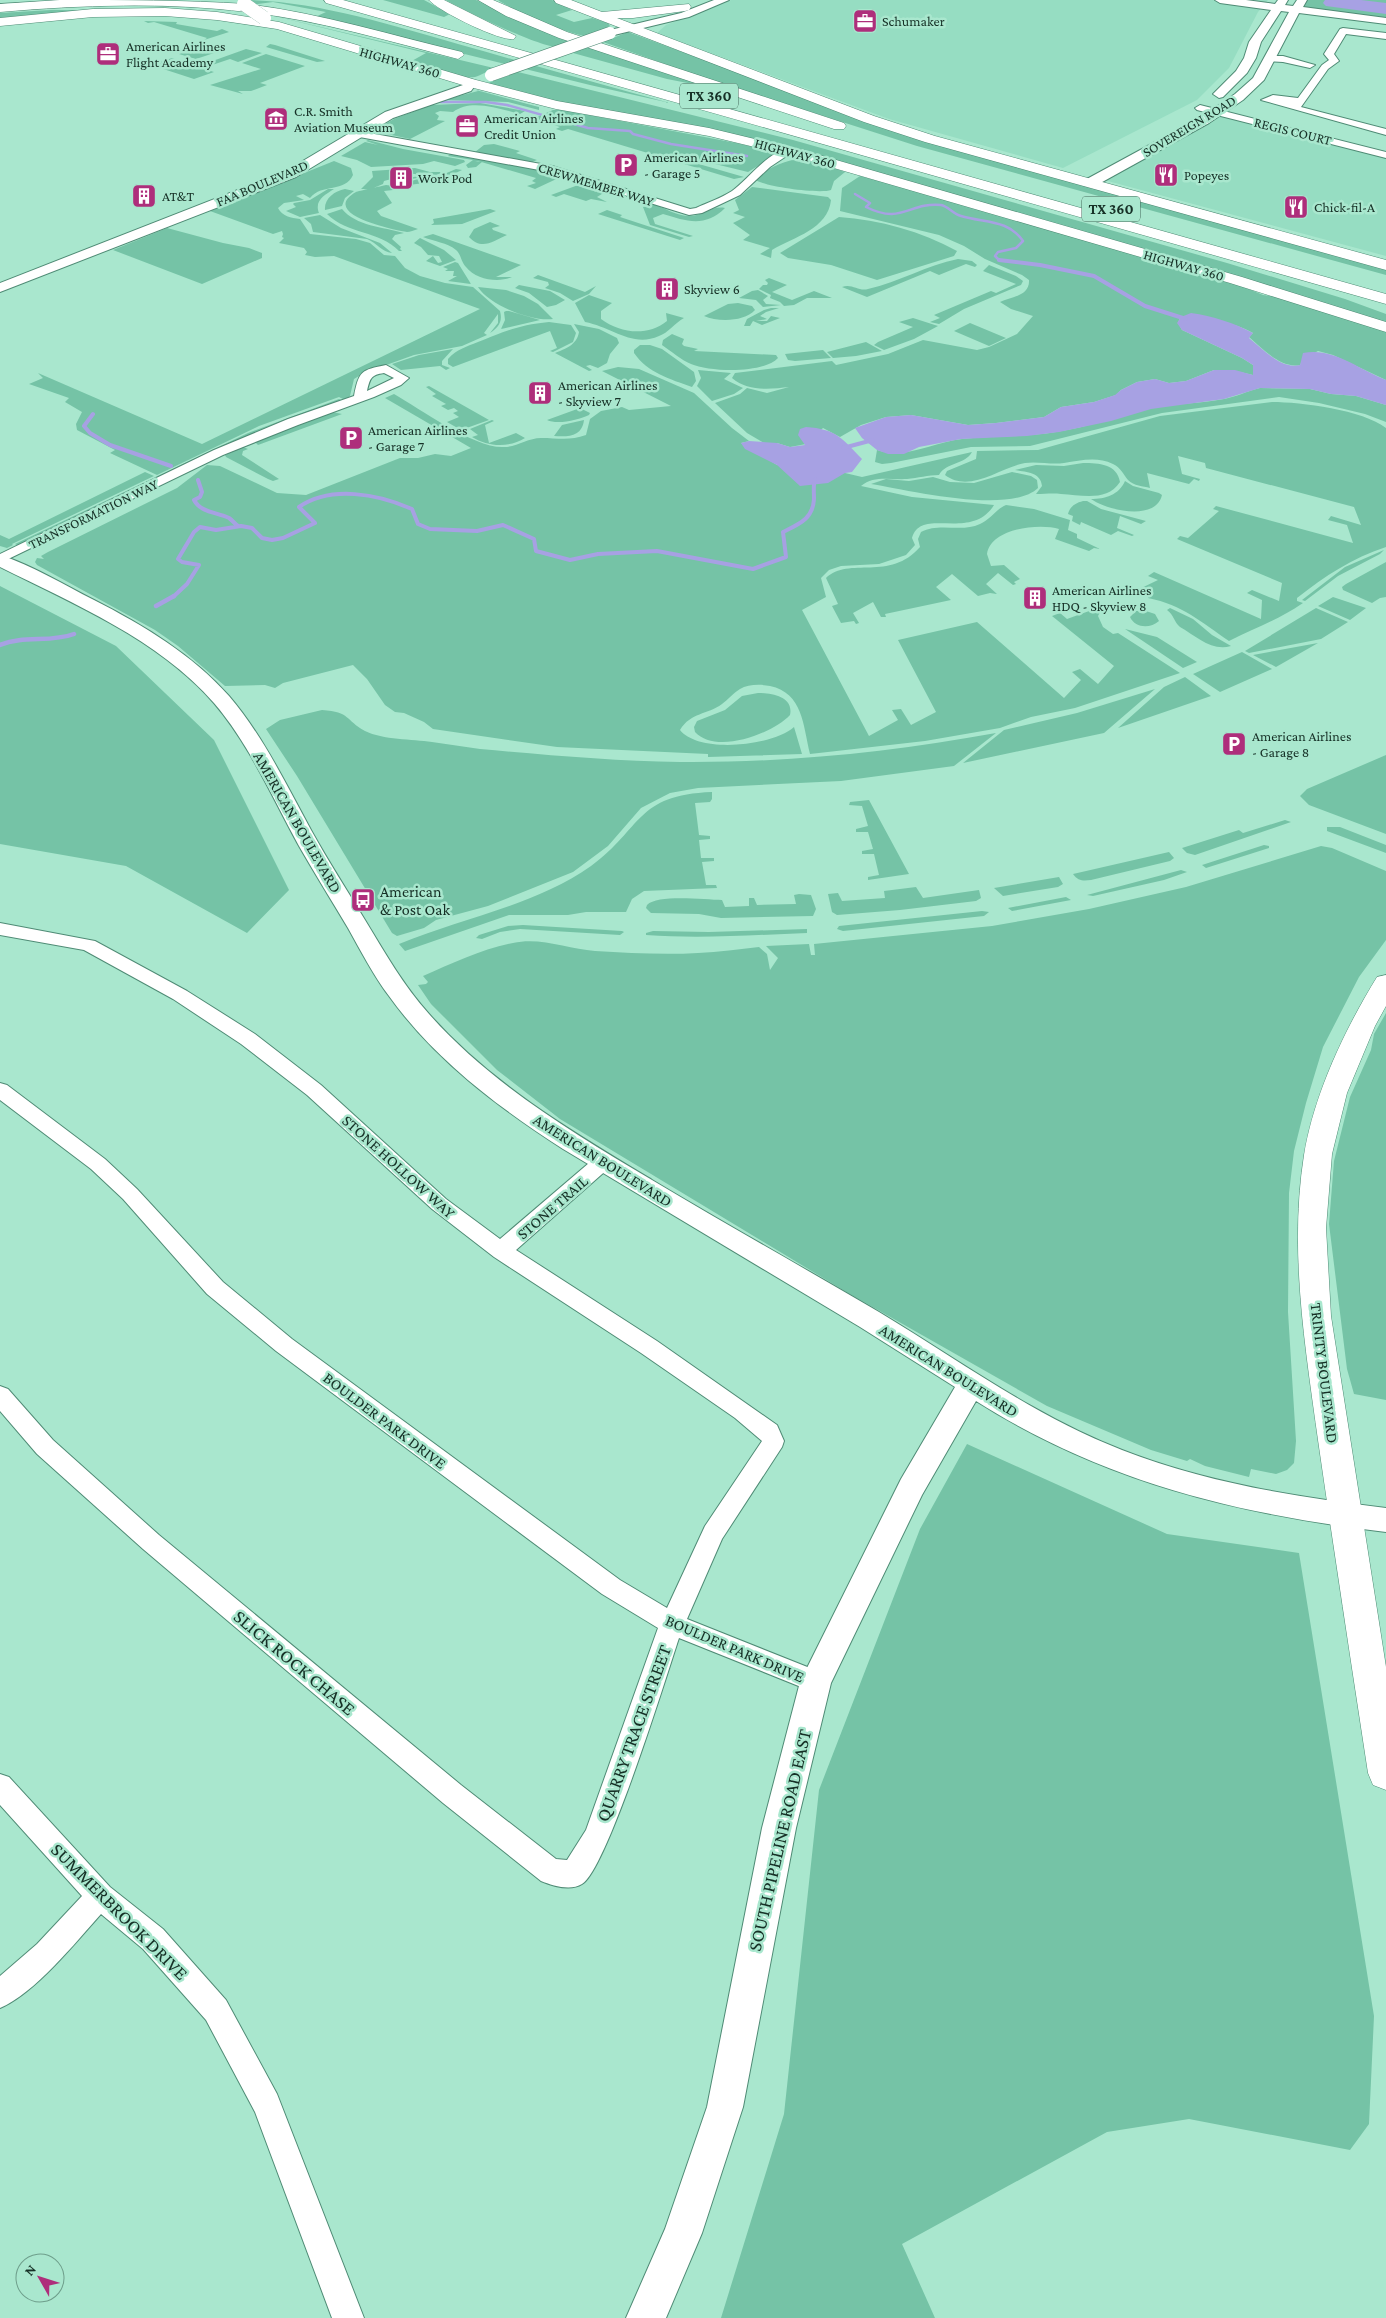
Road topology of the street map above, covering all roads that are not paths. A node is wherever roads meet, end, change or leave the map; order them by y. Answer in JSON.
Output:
{"nodes":[{"id":1,"x":330,"y":0,"type":"edge"},
{"id":2,"x":358,"y":0,"type":"edge"},
{"id":3,"x":434,"y":0,"type":"edge"},
{"id":4,"x":484,"y":0,"type":"edge"},
{"id":5,"x":560,"y":0,"type":"edge"},
{"id":6,"x":702,"y":0,"type":"edge"},
{"id":7,"x":724,"y":0,"type":"edge"},
{"id":8,"x":1224,"y":1,"type":"edge"},
{"id":9,"x":240,"y":2,"type":"edge"},
{"id":10,"x":1281,"y":4,"type":"edge"},
{"id":11,"x":1299,"y":5,"type":"edge"},
{"id":12,"x":318,"y":6,"type":"dead end"},
{"id":13,"x":685,"y":7,"type":"junction"},
{"id":14,"x":0,"y":9,"type":"edge"},
{"id":15,"x":165,"y":12,"type":"junction"},
{"id":16,"x":588,"y":12,"type":"junction"},
{"id":17,"x":1337,"y":14,"type":"junction"},
{"id":18,"x":662,"y":21,"type":"junction"},
{"id":19,"x":1386,"y":21,"type":"edge"},
{"id":20,"x":0,"y":22,"type":"edge"},
{"id":21,"x":1268,"y":22,"type":"junction"},
{"id":22,"x":280,"y":26,"type":"junction"},
{"id":23,"x":628,"y":28,"type":"junction"},
{"id":24,"x":1282,"y":32,"type":"junction"},
{"id":25,"x":452,"y":35,"type":"junction"},
{"id":26,"x":1386,"y":36,"type":"edge"},
{"id":27,"x":653,"y":37,"type":"junction"},
{"id":28,"x":543,"y":52,"type":"junction"},
{"id":29,"x":471,"y":58,"type":"dead end"},
{"id":30,"x":1250,"y":58,"type":"junction"},
{"id":31,"x":1269,"y":60,"type":"junction"},
{"id":32,"x":491,"y":69,"type":"junction"},
{"id":33,"x":533,"y":73,"type":"dead end"},
{"id":34,"x":470,"y":83,"type":"junction"},
{"id":35,"x":577,"y":84,"type":"dead end"},
{"id":36,"x":1200,"y":108,"type":"junction"},
{"id":37,"x":1218,"y":112,"type":"junction"},
{"id":38,"x":1180,"y":119,"type":"dead end"},
{"id":39,"x":852,"y":131,"type":"dead end"},
{"id":40,"x":1386,"y":132,"type":"edge"},
{"id":41,"x":358,"y":134,"type":"junction"},
{"id":42,"x":823,"y":140,"type":"junction"},
{"id":43,"x":795,"y":152,"type":"junction"},
{"id":44,"x":1386,"y":155,"type":"edge"},
{"id":45,"x":1084,"y":169,"type":"dead end"},
{"id":46,"x":1069,"y":177,"type":"junction"},
{"id":47,"x":1090,"y":183,"type":"junction"},
{"id":48,"x":1227,"y":254,"type":"junction"},
{"id":49,"x":1386,"y":264,"type":"edge"},
{"id":50,"x":1357,"y":275,"type":"junction"},
{"id":51,"x":1386,"y":280,"type":"edge"},
{"id":52,"x":1386,"y":286,"type":"edge"},
{"id":53,"x":0,"y":288,"type":"edge"},
{"id":54,"x":1386,"y":299,"type":"edge"},
{"id":55,"x":1386,"y":308,"type":"edge"},
{"id":56,"x":1386,"y":326,"type":"edge"},
{"id":57,"x":360,"y":397,"type":"dead end"},
{"id":58,"x":4,"y":561,"type":"edge"},
{"id":59,"x":0,"y":929,"type":"edge"},
{"id":60,"x":1386,"y":983,"type":"edge"},
{"id":61,"x":0,"y":1090,"type":"edge"},
{"id":62,"x":603,"y":1162,"type":"junction"},
{"id":63,"x":501,"y":1251,"type":"junction"},
{"id":64,"x":971,"y":1384,"type":"junction"},
{"id":65,"x":0,"y":1395,"type":"edge"},
{"id":66,"x":771,"y":1447,"type":"joint"},
{"id":67,"x":1344,"y":1516,"type":"junction"},
{"id":68,"x":1386,"y":1520,"type":"edge"},
{"id":69,"x":672,"y":1624,"type":"junction"},
{"id":70,"x":816,"y":1682,"type":"junction"},
{"id":71,"x":1386,"y":1774,"type":"edge"},
{"id":72,"x":0,"y":1786,"type":"edge"},
{"id":73,"x":597,"y":1837,"type":"joint"},
{"id":74,"x":100,"y":1896,"type":"junction"},
{"id":75,"x":0,"y":1994,"type":"edge"},
{"id":76,"x":348,"y":2318,"type":"edge"},
{"id":77,"x":646,"y":2318,"type":"edge"}],
"edges":[{"from":1,"to":25,"type":"main road","number":"TX 360"},
{"from":2,"to":28,"type":"main road","number":"TX 360"},
{"from":3,"to":28,"type":"main road"},
{"from":4,"to":39,"type":"main road"},
{"from":5,"to":16,"type":"main road"},
{"from":6,"to":13,"type":"street","name":"FAA BOULEVARD"},
{"from":7,"to":18,"type":"street","name":"FAA BOULEVARD"},
{"from":8,"to":10,"type":"street"},
{"from":8,"to":21,"type":"street"},
{"from":9,"to":22,"type":"main road","bridge":true},
{"from":10,"to":11,"type":"street"},
{"from":10,"to":21,"type":"street","name":"SOVEREIGN ROAD"},
{"from":11,"to":17,"type":"street"},
{"from":11,"to":24,"type":"street","name":"SOVEREIGN ROAD"},
{"from":12,"to":25,"type":"main road"},
{"from":13,"to":16,"type":"main road"},
{"from":13,"to":23,"type":"street","name":"FAA BOULEVARD"},
{"from":14,"to":15,"type":"main road"},
{"from":14,"to":29,"type":"main road"},
{"from":15,"to":20,"type":"main road"},
{"from":15,"to":22,"type":"main road","name":"HIGHWAY 360"},
{"from":16,"to":23,"type":"main road"},
{"from":17,"to":19,"type":"street"},
{"from":17,"to":24,"type":"street"},
{"from":18,"to":23,"type":"street","name":"FAA BOULEVARD"},
{"from":18,"to":27,"type":"main road"},
{"from":21,"to":30,"type":"street","name":"SOVEREIGN ROAD"},
{"from":22,"to":34,"type":"main road","name":"HIGHWAY 360"},
{"from":23,"to":27,"type":"main road"},
{"from":23,"to":32,"type":"street","name":"FAA BOULEVARD","bridge":true},
{"from":24,"to":31,"type":"street","name":"SOVEREIGN ROAD"},
{"from":25,"to":42,"type":"main road","number":"TX 360"},
{"from":26,"to":40,"type":"street"},
{"from":27,"to":46,"type":"main road"},
{"from":28,"to":50,"type":"main road","number":"TX 360"},
{"from":30,"to":31,"type":"street"},
{"from":30,"to":36,"type":"street","name":"SOVEREIGN ROAD"},
{"from":31,"to":37,"type":"street","name":"SOVEREIGN ROAD"},
{"from":32,"to":33,"type":"main road"},
{"from":32,"to":34,"type":"street","name":"FAA BOULEVARD"},
{"from":34,"to":41,"type":"street","name":"FAA BOULEVARD"},
{"from":34,"to":43,"type":"main road","name":"HIGHWAY 360"},
{"from":35,"to":42,"type":"main road"},
{"from":36,"to":37,"type":"street","name":"REGIS COURT"},
{"from":36,"to":38,"type":"street","name":"SOVEREIGN ROAD"},
{"from":37,"to":44,"type":"street","name":"REGIS COURT"},
{"from":37,"to":47,"type":"street","name":"SOVEREIGN ROAD"},
{"from":41,"to":43,"type":"street","name":"CREWMEMBER WAY"},
{"from":41,"to":53,"type":"street","name":"FAA BOULEVARD"},
{"from":42,"to":48,"type":"main road","number":"TX 360"},
{"from":43,"to":56,"type":"main road","name":"HIGHWAY 360"},
{"from":45,"to":46,"type":"street"},
{"from":46,"to":47,"type":"main road"},
{"from":47,"to":49,"type":"main road"},
{"from":48,"to":54,"type":"main road","number":"TX 360"},
{"from":48,"to":55,"type":"main road"},
{"from":50,"to":51,"type":"main road"},
{"from":50,"to":52,"type":"main road","number":"TX 360"},
{"from":57,"to":58,"type":"street","name":"TRANSFORMATION WAY"},
{"from":58,"to":62,"type":"street","name":"AMERICAN BOULEVARD"},
{"from":59,"to":63,"type":"street","name":"STONE HOLLOW WAY"},
{"from":60,"to":67,"type":"main road","name":"TRINITY BOULEVARD"},
{"from":61,"to":69,"type":"street","name":"BOULDER PARK DRIVE"},
{"from":62,"to":63,"type":"street","name":"STONE TRAIL"},
{"from":62,"to":64,"type":"street","name":"AMERICAN BOULEVARD"},
{"from":63,"to":66,"type":"street","name":"STONE HOLLOW WAY"},
{"from":64,"to":67,"type":"street","name":"AMERICAN BOULEVARD"},
{"from":64,"to":70,"type":"street","name":"SOUTH PIPELINE ROAD EAST"},
{"from":65,"to":73,"type":"street","name":"SLICK ROCK CHASE"},
{"from":66,"to":69,"type":"street","name":"QUARRY TRACE STREET"},
{"from":67,"to":68,"type":"street","name":"AMERICAN BOULEVARD"},
{"from":67,"to":71,"type":"main road","name":"TRINITY BOULEVARD"},
{"from":69,"to":70,"type":"street","name":"BOULDER PARK DRIVE"},
{"from":69,"to":73,"type":"street","name":"QUARRY TRACE STREET"},
{"from":70,"to":77,"type":"street","name":"SOUTH PIPELINE ROAD EAST"},
{"from":72,"to":74,"type":"street","name":"SUMMERBROOK DRIVE"},
{"from":74,"to":75,"type":"street"},
{"from":74,"to":76,"type":"street","name":"SUMMERBROOK DRIVE"}]}
